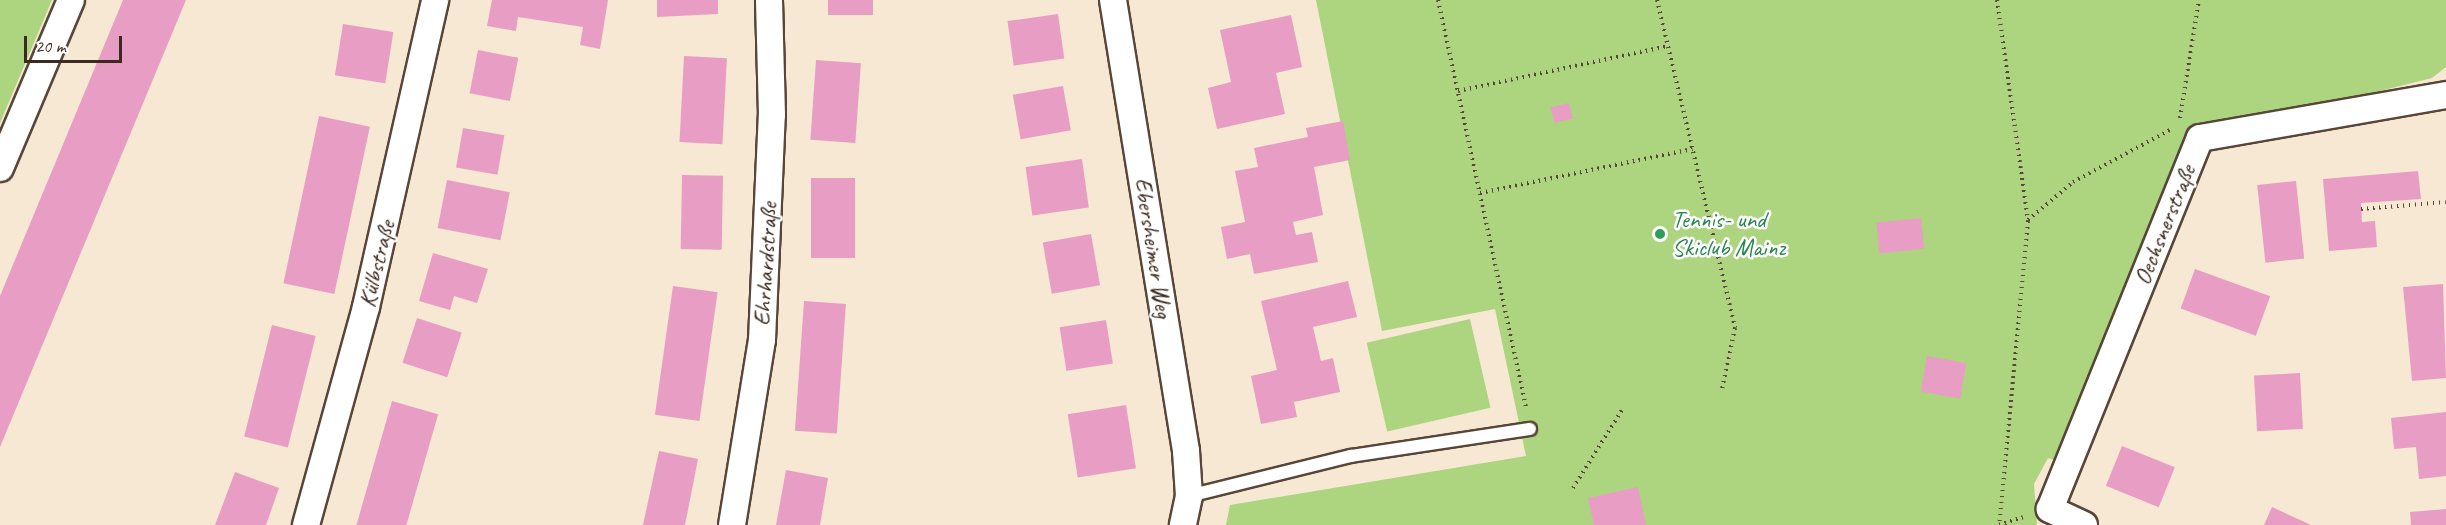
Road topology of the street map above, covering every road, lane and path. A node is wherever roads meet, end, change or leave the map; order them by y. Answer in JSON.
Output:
{"nodes":[{"id":1,"x":71,"y":0,"type":"edge"},
{"id":2,"x":435,"y":0,"type":"edge"},
{"id":3,"x":769,"y":0,"type":"edge"},
{"id":4,"x":1113,"y":0,"type":"edge"},
{"id":5,"x":1438,"y":0,"type":"edge"},
{"id":6,"x":1657,"y":0,"type":"edge"},
{"id":7,"x":1997,"y":0,"type":"edge"},
{"id":8,"x":2199,"y":0,"type":"edge"},
{"id":9,"x":1668,"y":46,"type":"junction"},
{"id":10,"x":1458,"y":91,"type":"junction"},
{"id":11,"x":2446,"y":95,"type":"edge"},
{"id":12,"x":1693,"y":149,"type":"junction"},
{"id":13,"x":0,"y":168,"type":"edge"},
{"id":14,"x":1480,"y":193,"type":"junction"},
{"id":15,"x":2446,"y":202,"type":"edge"},
{"id":16,"x":2361,"y":209,"type":"dead end"},
{"id":17,"x":2028,"y":221,"type":"junction"},
{"id":18,"x":1722,"y":389,"type":"dead end"},
{"id":19,"x":1622,"y":410,"type":"dead end"},
{"id":20,"x":1530,"y":429,"type":"joint"},
{"id":21,"x":1573,"y":488,"type":"dead end"},
{"id":22,"x":1189,"y":496,"type":"junction"},
{"id":23,"x":306,"y":525,"type":"edge"},
{"id":24,"x":732,"y":525,"type":"edge"},
{"id":25,"x":1183,"y":525,"type":"edge"},
{"id":26,"x":1999,"y":525,"type":"edge"},
{"id":27,"x":2084,"y":525,"type":"edge"}],
"edges":[{"from":1,"to":13,"type":"street"},
{"from":2,"to":23,"type":"street","name":"Külbstraße"},
{"from":3,"to":24,"type":"street","name":"Ehrhardstraße"},
{"from":4,"to":22,"type":"street","name":"Ebersheimer Weg"},
{"from":5,"to":10,"type":"path"},
{"from":6,"to":9,"type":"path"},
{"from":7,"to":17,"type":"path"},
{"from":8,"to":17,"type":"path"},
{"from":9,"to":10,"type":"path"},
{"from":9,"to":12,"type":"path"},
{"from":10,"to":14,"type":"path"},
{"from":11,"to":27,"type":"street","name":"Oechsnerstraße"},
{"from":12,"to":14,"type":"path"},
{"from":12,"to":18,"type":"path"},
{"from":14,"to":20,"type":"path"},
{"from":15,"to":16,"type":"path"},
{"from":17,"to":26,"type":"path"},
{"from":19,"to":21,"type":"path"},
{"from":20,"to":22,"type":"lane"},
{"from":22,"to":25,"type":"street","name":"Ebersheimer Weg"}]}
